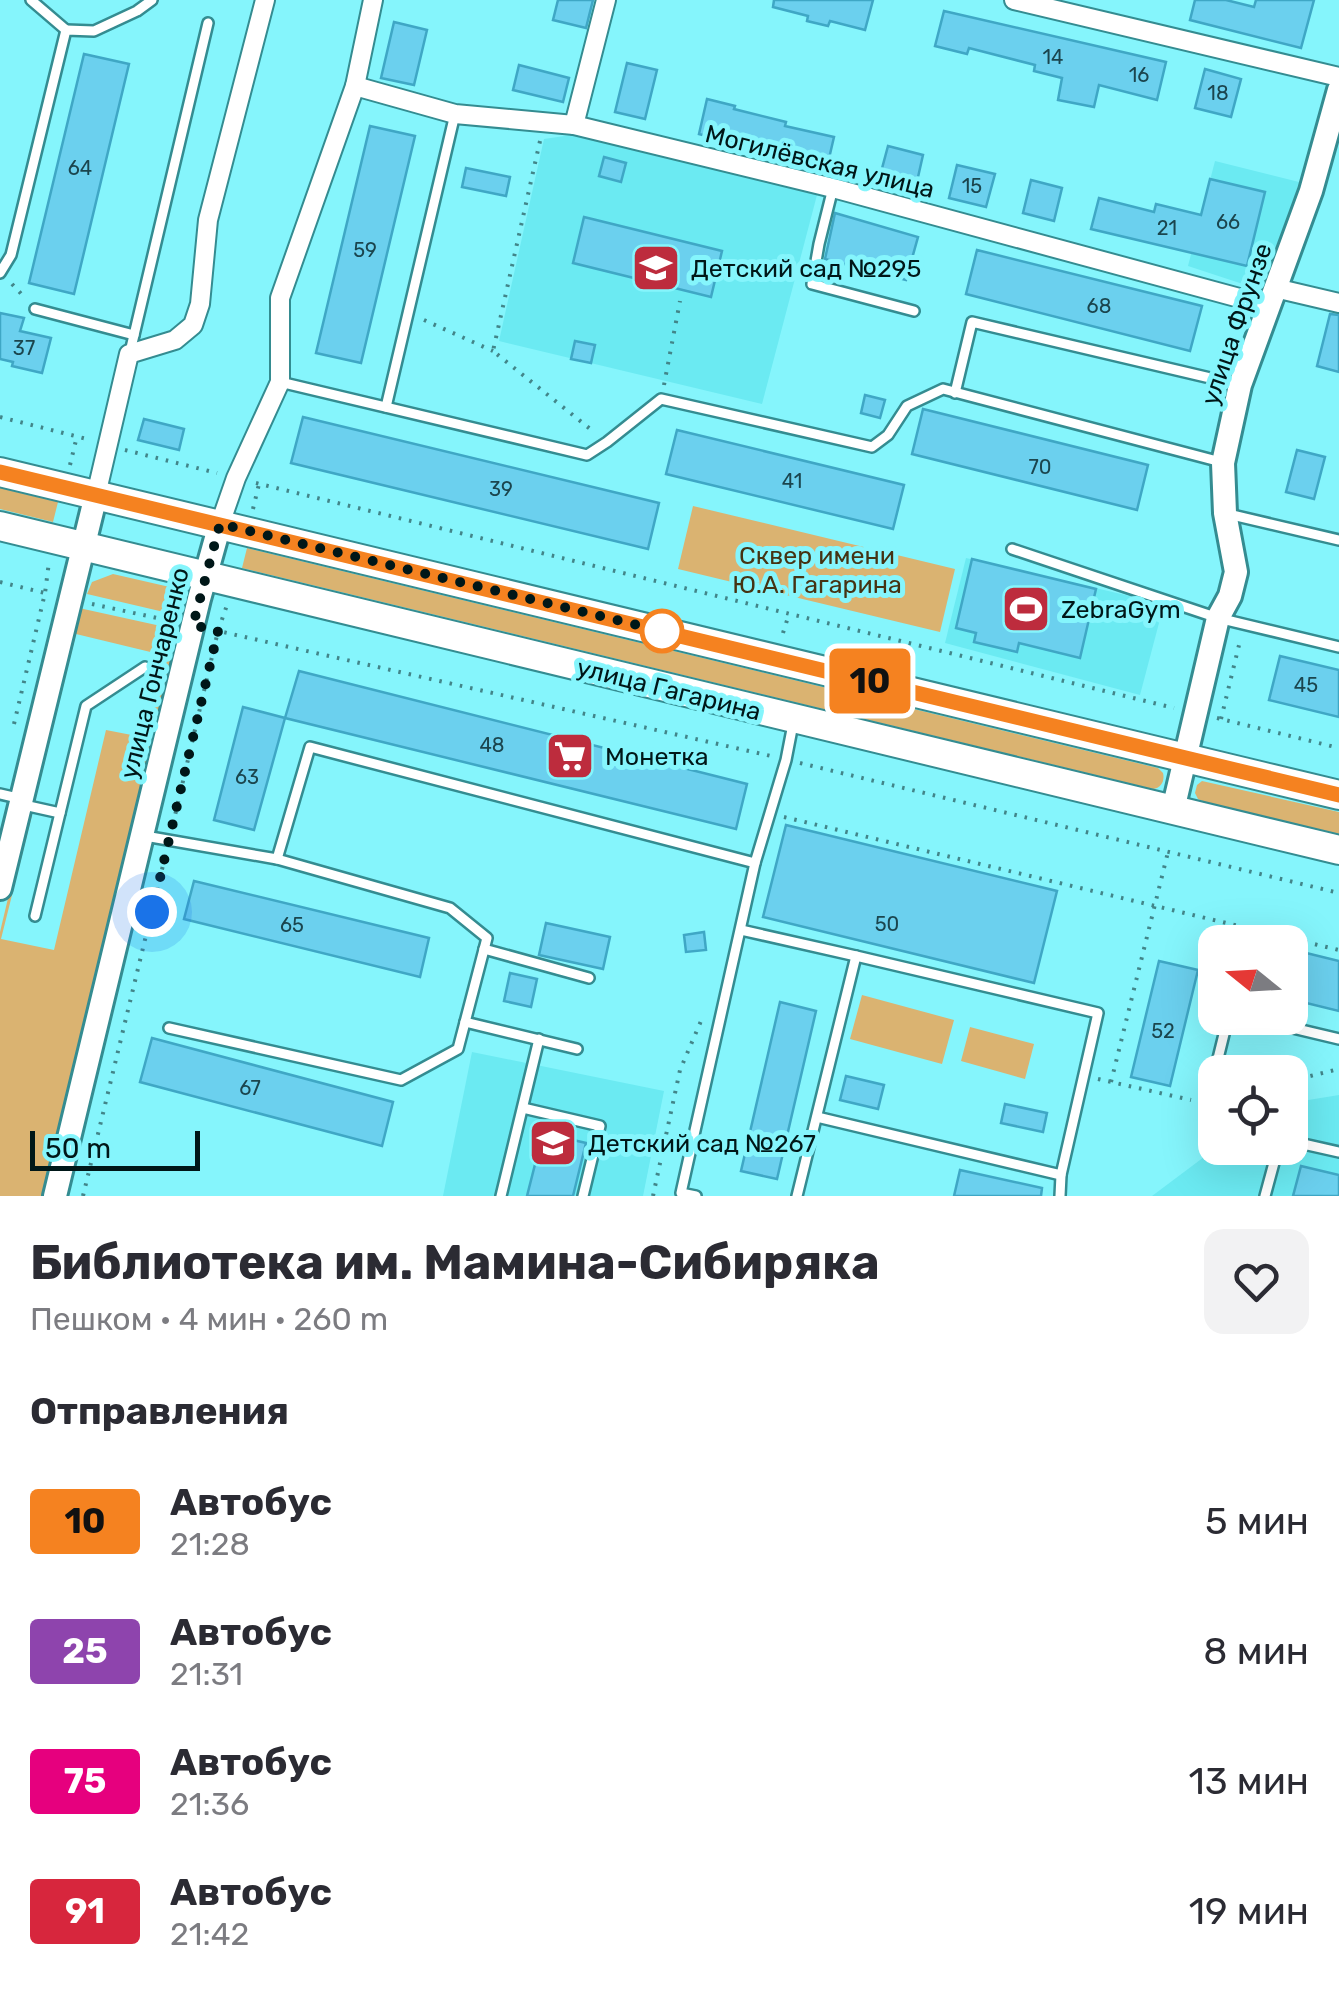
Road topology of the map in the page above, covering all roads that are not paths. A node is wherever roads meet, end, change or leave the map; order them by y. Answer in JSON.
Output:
{"nodes":[{"id":1,"x":32,"y":0,"type":"edge"},
{"id":2,"x":152,"y":0,"type":"edge"},
{"id":3,"x":265,"y":0,"type":"edge"},
{"id":4,"x":373,"y":0,"type":"edge"},
{"id":5,"x":606,"y":0,"type":"edge"},
{"id":6,"x":1014,"y":0,"type":"edge"},
{"id":7,"x":208,"y":22,"type":"dead end"},
{"id":8,"x":66,"y":30,"type":"junction"},
{"id":9,"x":1339,"y":77,"type":"edge"},
{"id":10,"x":355,"y":86,"type":"junction"},
{"id":11,"x":1339,"y":90,"type":"edge"},
{"id":12,"x":456,"y":114,"type":"junction"},
{"id":13,"x":574,"y":125,"type":"junction"},
{"id":14,"x":833,"y":188,"type":"junction"},
{"id":15,"x":1,"y":273,"type":"edge"},
{"id":16,"x":1272,"y":297,"type":"junction"},
{"id":17,"x":1339,"y":303,"type":"edge"},
{"id":18,"x":35,"y":309,"type":"road end"},
{"id":19,"x":914,"y":311,"type":"dead end"},
{"id":20,"x":134,"y":335,"type":"junction"},
{"id":21,"x":129,"y":354,"type":"junction"},
{"id":22,"x":280,"y":382,"type":"junction"},
{"id":23,"x":1240,"y":385,"type":"junction"},
{"id":24,"x":956,"y":392,"type":"junction"},
{"id":25,"x":386,"y":407,"type":"junction"},
{"id":26,"x":1222,"y":463,"type":"junction"},
{"id":27,"x":0,"y":472,"type":"edge"},
{"id":28,"x":96,"y":494,"type":"junction"},
{"id":29,"x":1225,"y":513,"type":"junction"},
{"id":30,"x":220,"y":524,"type":"junction"},
{"id":31,"x":0,"y":526,"type":"edge"},
{"id":32,"x":1339,"y":540,"type":"edge"},
{"id":33,"x":84,"y":546,"type":"junction"},
{"id":34,"x":1012,"y":549,"type":"dead end"},
{"id":35,"x":205,"y":576,"type":"junction"},
{"id":36,"x":1218,"y":618,"type":"junction"},
{"id":37,"x":1339,"y":647,"type":"edge"},
{"id":38,"x":145,"y":667,"type":"dead end"},
{"id":39,"x":794,"y":720,"type":"junction"},
{"id":40,"x":1186,"y":758,"type":"junction"},
{"id":41,"x":1339,"y":795,"type":"edge"},
{"id":42,"x":14,"y":799,"type":"edge"},
{"id":43,"x":1173,"y":810,"type":"junction"},
{"id":44,"x":60,"y":813,"type":"junction"},
{"id":45,"x":142,"y":836,"type":"junction"},
{"id":46,"x":1339,"y":850,"type":"edge"},
{"id":47,"x":277,"y":859,"type":"junction"},
{"id":48,"x":755,"y":863,"type":"junction"},
{"id":49,"x":0,"y":888,"type":"edge"},
{"id":50,"x":35,"y":916,"type":"dead end"},
{"id":51,"x":740,"y":930,"type":"junction"},
{"id":52,"x":484,"y":949,"type":"junction"},
{"id":53,"x":856,"y":956,"type":"junction"},
{"id":54,"x":589,"y":978,"type":"dead end"},
{"id":55,"x":465,"y":1022,"type":"junction"},
{"id":56,"x":170,"y":1028,"type":"dead end"},
{"id":57,"x":1308,"y":1032,"type":"edge"},
{"id":58,"x":1339,"y":1039,"type":"edge"},
{"id":59,"x":539,"y":1040,"type":"junction"},
{"id":60,"x":577,"y":1049,"type":"dead end"},
{"id":61,"x":523,"y":1108,"type":"junction"},
{"id":62,"x":817,"y":1117,"type":"junction"},
{"id":63,"x":1308,"y":1146,"type":"edge"},
{"id":64,"x":1339,"y":1152,"type":"edge"},
{"id":65,"x":1273,"y":1165,"type":"edge"},
{"id":66,"x":1061,"y":1174,"type":"junction"},
{"id":67,"x":56,"y":1196,"type":"edge"},
{"id":68,"x":501,"y":1196,"type":"edge"},
{"id":69,"x":583,"y":1196,"type":"edge"},
{"id":70,"x":696,"y":1196,"type":"edge"},
{"id":71,"x":798,"y":1196,"type":"edge"},
{"id":72,"x":1060,"y":1196,"type":"edge"},
{"id":73,"x":1265,"y":1196,"type":"edge"}],
"edges":[{"from":1,"to":8,"type":"lane"},
{"from":2,"to":8,"type":"lane"},
{"from":3,"to":21,"type":"street"},
{"from":4,"to":10,"type":"street","name":"улица Гончаренко"},
{"from":5,"to":13,"type":"street"},
{"from":6,"to":9,"type":"street"},
{"from":7,"to":20,"type":"lane"},
{"from":8,"to":15,"type":"lane"},
{"from":10,"to":12,"type":"street","name":"Могилёвская улица"},
{"from":10,"to":22,"type":"street","name":"улица Гончаренко"},
{"from":11,"to":16,"type":"street","name":"улица Фрунзе"},
{"from":12,"to":13,"type":"street","name":"Могилёвская улица"},
{"from":12,"to":25,"type":"lane"},
{"from":13,"to":14,"type":"street","name":"Могилёвская улица"},
{"from":14,"to":16,"type":"street","name":"Могилёвская улица"},
{"from":14,"to":19,"type":"lane"},
{"from":16,"to":17,"type":"street","name":"Могилёвская улица"},
{"from":16,"to":23,"type":"street","name":"улица Фрунзе"},
{"from":18,"to":20,"type":"lane"},
{"from":20,"to":21,"type":"lane"},
{"from":21,"to":28,"type":"street"},
{"from":22,"to":25,"type":"lane"},
{"from":22,"to":30,"type":"street","name":"улица Гончаренко"},
{"from":23,"to":24,"type":"lane"},
{"from":23,"to":26,"type":"street","name":"улица Фрунзе"},
{"from":24,"to":25,"type":"lane"},
{"from":24,"to":26,"type":"lane"},
{"from":26,"to":29,"type":"street","name":"улица Фрунзе"},
{"from":27,"to":28,"type":"main road"},
{"from":28,"to":30,"type":"main road"},
{"from":28,"to":33,"type":"street"},
{"from":29,"to":32,"type":"lane"},
{"from":29,"to":36,"type":"street","name":"улица Фрунзе"},
{"from":30,"to":35,"type":"street","name":"улица Гончаренко"},
{"from":30,"to":40,"type":"main road"},
{"from":31,"to":33,"type":"main road","name":"улица Гагарина"},
{"from":33,"to":35,"type":"main road","name":"улица Гагарина"},
{"from":33,"to":42,"type":"street"},
{"from":34,"to":36,"type":"lane"},
{"from":35,"to":39,"type":"main road","name":"улица Гагарина"},
{"from":35,"to":45,"type":"street","name":"улица Гончаренко"},
{"from":36,"to":37,"type":"lane"},
{"from":36,"to":40,"type":"street","name":"улица Фрунзе"},
{"from":38,"to":44,"type":"lane"},
{"from":39,"to":43,"type":"main road","name":"улица Гагарина"},
{"from":39,"to":48,"type":"lane"},
{"from":40,"to":41,"type":"main road"},
{"from":40,"to":43,"type":"street","name":"улица Фрунзе"},
{"from":42,"to":44,"type":"lane"},
{"from":42,"to":49,"type":"street"},
{"from":43,"to":46,"type":"main road","name":"улица Гагарина"},
{"from":44,"to":50,"type":"lane"},
{"from":45,"to":47,"type":"lane"},
{"from":45,"to":67,"type":"street","name":"улица Гончаренко"},
{"from":47,"to":48,"type":"lane"},
{"from":47,"to":52,"type":"lane"},
{"from":48,"to":51,"type":"lane"},
{"from":51,"to":53,"type":"lane"},
{"from":51,"to":70,"type":"lane"},
{"from":52,"to":54,"type":"lane"},
{"from":52,"to":55,"type":"lane"},
{"from":53,"to":62,"type":"lane"},
{"from":53,"to":66,"type":"lane"},
{"from":55,"to":56,"type":"lane"},
{"from":55,"to":59,"type":"lane"},
{"from":57,"to":58,"type":"lane"},
{"from":59,"to":60,"type":"lane"},
{"from":59,"to":61,"type":"lane"},
{"from":61,"to":68,"type":"lane"},
{"from":61,"to":69,"type":"lane"},
{"from":62,"to":66,"type":"lane"},
{"from":62,"to":71,"type":"lane"},
{"from":63,"to":64,"type":"lane"},
{"from":65,"to":73,"type":"lane"},
{"from":66,"to":72,"type":"lane"}]}
